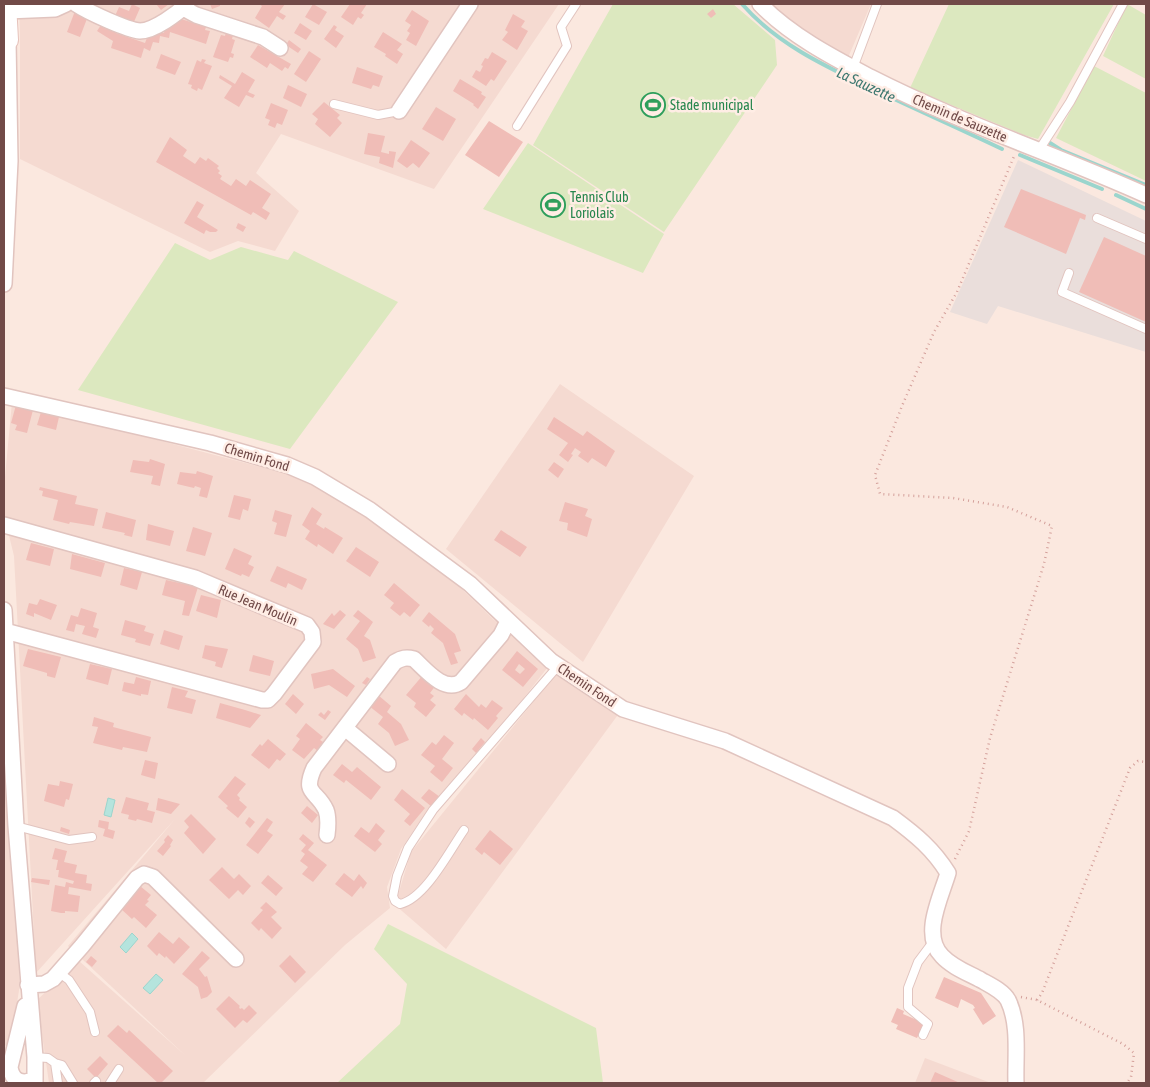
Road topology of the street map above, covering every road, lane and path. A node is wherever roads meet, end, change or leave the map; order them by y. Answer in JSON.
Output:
{"nodes":[{"id":1,"x":66,"y":4,"type":"edge"},
{"id":2,"x":76,"y":4,"type":"edge"},
{"id":3,"x":470,"y":4,"type":"edge"},
{"id":4,"x":576,"y":4,"type":"edge"},
{"id":5,"x":876,"y":4,"type":"edge"},
{"id":6,"x":1124,"y":4,"type":"edge"},
{"id":7,"x":185,"y":6,"type":"edge"},
{"id":8,"x":768,"y":7,"type":"edge"},
{"id":9,"x":7,"y":8,"type":"edge"},
{"id":10,"x":6,"y":40,"type":"edge"},
{"id":11,"x":280,"y":48,"type":"dead end"},
{"id":12,"x":853,"y":68,"type":"junction"},
{"id":13,"x":334,"y":104,"type":"dead end"},
{"id":14,"x":399,"y":111,"type":"joint"},
{"id":15,"x":517,"y":126,"type":"dead end"},
{"id":16,"x":1019,"y":143,"type":"junction"},
{"id":17,"x":1038,"y":150,"type":"junction"},
{"id":18,"x":1146,"y":195,"type":"edge"},
{"id":19,"x":1097,"y":218,"type":"dead end"},
{"id":20,"x":5,"y":238,"type":"edge"},
{"id":21,"x":1146,"y":239,"type":"edge"},
{"id":22,"x":1069,"y":273,"type":"dead end"},
{"id":23,"x":4,"y":284,"type":"edge"},
{"id":24,"x":1146,"y":329,"type":"edge"},
{"id":25,"x":4,"y":396,"type":"edge"},
{"id":26,"x":4,"y":524,"type":"edge"},
{"id":27,"x":4,"y":610,"type":"edge"},
{"id":28,"x":508,"y":620,"type":"junction"},
{"id":29,"x":4,"y":624,"type":"edge"},
{"id":30,"x":558,"y":666,"type":"junction"},
{"id":31,"x":345,"y":728,"type":"junction"},
{"id":32,"x":8,"y":748,"type":"edge"},
{"id":33,"x":1146,"y":762,"type":"edge"},
{"id":34,"x":388,"y":764,"type":"dead end"},
{"id":35,"x":16,"y":826,"type":"junction"},
{"id":36,"x":464,"y":830,"type":"dead end"},
{"id":37,"x":327,"y":835,"type":"dead end"},
{"id":38,"x":92,"y":837,"type":"dead end"},
{"id":39,"x":948,"y":873,"type":"junction"},
{"id":40,"x":933,"y":942,"type":"junction"},
{"id":41,"x":236,"y":959,"type":"dead end"},
{"id":42,"x":58,"y":972,"type":"junction"},
{"id":43,"x":28,"y":989,"type":"junction"},
{"id":44,"x":1007,"y":999,"type":"junction"},
{"id":45,"x":1037,"y":1000,"type":"junction"},
{"id":46,"x":95,"y":1032,"type":"dead end"},
{"id":47,"x":923,"y":1035,"type":"dead end"},
{"id":48,"x":35,"y":1057,"type":"junction"},
{"id":49,"x":55,"y":1064,"type":"junction"},
{"id":50,"x":119,"y":1069,"type":"dead end"},
{"id":51,"x":35,"y":1081,"type":"edge"},
{"id":52,"x":58,"y":1083,"type":"edge"},
{"id":53,"x":73,"y":1083,"type":"edge"},
{"id":54,"x":110,"y":1083,"type":"edge"},
{"id":55,"x":1016,"y":1083,"type":"edge"},
{"id":56,"x":1127,"y":1083,"type":"edge"}],
"edges":[{"from":1,"to":9,"type":"street"},
{"from":2,"to":7,"type":"street"},
{"from":3,"to":14,"type":"street"},
{"from":4,"to":15,"type":"lane"},
{"from":5,"to":12,"type":"lane"},
{"from":6,"to":17,"type":"lane"},
{"from":7,"to":11,"type":"street"},
{"from":8,"to":12,"type":"street","name":"Chemin de Sauzette"},
{"from":9,"to":10,"type":"street"},
{"from":10,"to":20,"type":"street"},
{"from":12,"to":16,"type":"street","name":"Chemin de Sauzette"},
{"from":13,"to":14,"type":"lane"},
{"from":16,"to":17,"type":"street","name":"Chemin de Sauzette"},
{"from":16,"to":39,"type":"path"},
{"from":17,"to":18,"type":"street","name":"Chemin de Sauzette"},
{"from":19,"to":21,"type":"lane"},
{"from":20,"to":23,"type":"street"},
{"from":22,"to":24,"type":"lane"},
{"from":25,"to":28,"type":"street","name":"Chemin Fond"},
{"from":26,"to":29,"type":"street","name":"Rue Jean Moulin"},
{"from":27,"to":29,"type":"street"},
{"from":28,"to":30,"type":"street","name":"Chemin Fond"},
{"from":28,"to":31,"type":"street"},
{"from":29,"to":32,"type":"street"},
{"from":30,"to":36,"type":"lane"},
{"from":30,"to":39,"type":"street","name":"Chemin Fond"},
{"from":31,"to":34,"type":"street"},
{"from":31,"to":37,"type":"street"},
{"from":32,"to":35,"type":"street"},
{"from":33,"to":45,"type":"path"},
{"from":35,"to":38,"type":"lane"},
{"from":35,"to":43,"type":"street"},
{"from":39,"to":40,"type":"street"},
{"from":40,"to":44,"type":"street"},
{"from":40,"to":47,"type":"lane"},
{"from":41,"to":42,"type":"street"},
{"from":42,"to":43,"type":"street"},
{"from":42,"to":46,"type":"lane"},
{"from":43,"to":48,"type":"street"},
{"from":43,"to":51,"type":"street"},
{"from":44,"to":45,"type":"path"},
{"from":44,"to":55,"type":"street"},
{"from":45,"to":56,"type":"path"},
{"from":48,"to":49,"type":"lane"},
{"from":48,"to":51,"type":"street"},
{"from":49,"to":52,"type":"lane"},
{"from":49,"to":53,"type":"lane"},
{"from":50,"to":54,"type":"lane"}]}
